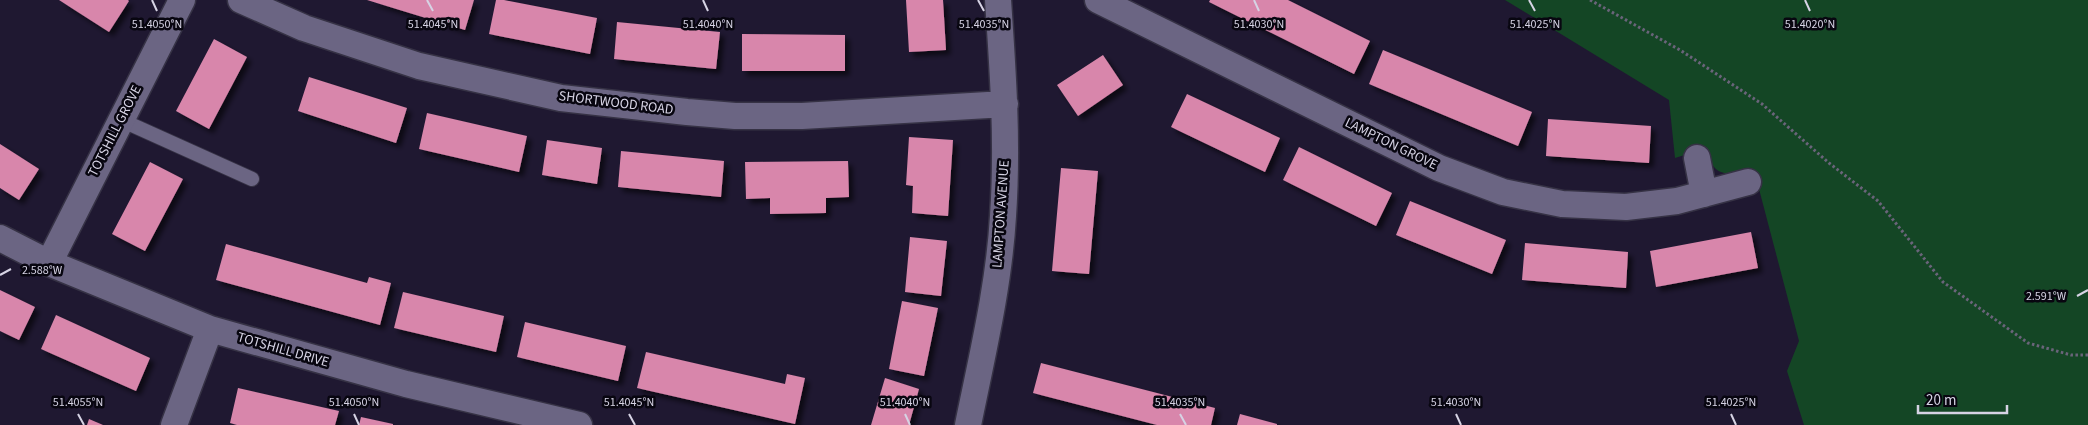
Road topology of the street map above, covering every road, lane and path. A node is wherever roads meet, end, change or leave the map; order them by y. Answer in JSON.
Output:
{"nodes":[{"id":1,"x":182,"y":0,"type":"edge"},
{"id":2,"x":241,"y":0,"type":"edge"},
{"id":3,"x":998,"y":0,"type":"edge"},
{"id":4,"x":1098,"y":0,"type":"edge"},
{"id":5,"x":1590,"y":0,"type":"edge"},
{"id":6,"x":1005,"y":104,"type":"junction"},
{"id":7,"x":121,"y":120,"type":"junction"},
{"id":8,"x":1697,"y":158,"type":"dead end"},
{"id":9,"x":252,"y":179,"type":"dead end"},
{"id":10,"x":1748,"y":182,"type":"dead end"},
{"id":11,"x":1704,"y":194,"type":"junction"},
{"id":12,"x":0,"y":238,"type":"edge"},
{"id":13,"x":49,"y":263,"type":"junction"},
{"id":14,"x":210,"y":329,"type":"junction"},
{"id":15,"x":2088,"y":355,"type":"edge"},
{"id":16,"x":174,"y":425,"type":"edge"},
{"id":17,"x":579,"y":425,"type":"edge"},
{"id":18,"x":968,"y":425,"type":"edge"}],
"edges":[{"from":1,"to":7,"type":"street","name":"TOTSHILL GROVE"},
{"from":2,"to":6,"type":"street","name":"SHORTWOOD ROAD"},
{"from":3,"to":6,"type":"street","name":"LAMPTON AVENUE"},
{"from":4,"to":11,"type":"street","name":"LAMPTON GROVE"},
{"from":5,"to":15,"type":"path"},
{"from":6,"to":18,"type":"street","name":"LAMPTON AVENUE"},
{"from":7,"to":9,"type":"lane"},
{"from":7,"to":13,"type":"street","name":"TOTSHILL GROVE"},
{"from":8,"to":11,"type":"street"},
{"from":10,"to":11,"type":"street","name":"LAMPTON GROVE"},
{"from":12,"to":13,"type":"street","name":"TOTSHILL DRIVE"},
{"from":13,"to":14,"type":"street","name":"TOTSHILL DRIVE"},
{"from":14,"to":16,"type":"street"},
{"from":14,"to":17,"type":"street","name":"TOTSHILL DRIVE"}]}
